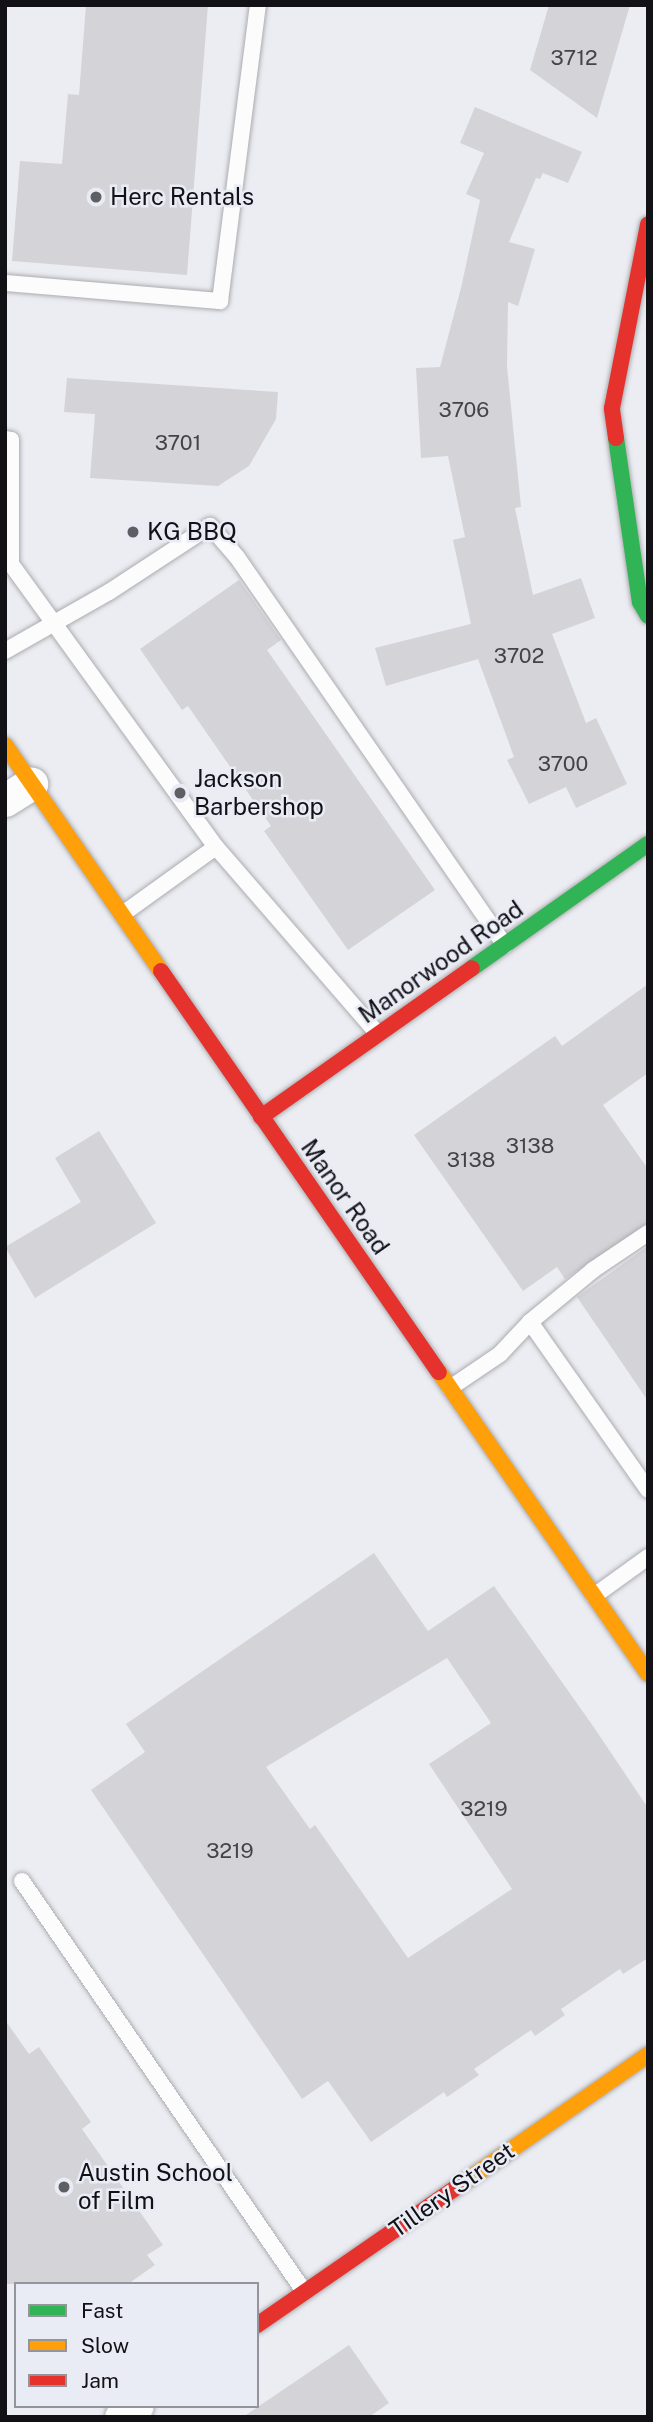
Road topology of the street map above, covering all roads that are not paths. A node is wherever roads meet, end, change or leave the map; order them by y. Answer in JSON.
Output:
{"nodes":[{"id":1,"x":258,"y":5,"type":"edge"},
{"id":2,"x":648,"y":225,"type":"edge"},
{"id":3,"x":5,"y":283,"type":"edge"},
{"id":4,"x":5,"y":439,"type":"edge"},
{"id":5,"x":648,"y":616,"type":"edge"},
{"id":6,"x":56,"y":622,"type":"junction"},
{"id":7,"x":5,"y":651,"type":"edge"},
{"id":8,"x":5,"y":745,"type":"edge"},
{"id":9,"x":18,"y":792,"type":"edge"},
{"id":10,"x":648,"y":844,"type":"edge"},
{"id":11,"x":216,"y":847,"type":"junction"},
{"id":12,"x":124,"y":913,"type":"junction"},
{"id":13,"x":505,"y":945,"type":"junction"},
{"id":14,"x":378,"y":1034,"type":"junction"},
{"id":15,"x":261,"y":1117,"type":"junction"},
{"id":16,"x":648,"y":1233,"type":"edge"},
{"id":17,"x":530,"y":1322,"type":"junction"},
{"id":18,"x":450,"y":1388,"type":"junction"},
{"id":19,"x":648,"y":1490,"type":"edge"},
{"id":20,"x":648,"y":1558,"type":"edge"},
{"id":21,"x":594,"y":1596,"type":"junction"},
{"id":22,"x":648,"y":1674,"type":"edge"},
{"id":23,"x":22,"y":1881,"type":"dead end"},
{"id":24,"x":648,"y":2055,"type":"edge"},
{"id":25,"x":304,"y":2292,"type":"junction"},
{"id":26,"x":259,"y":2324,"type":"edge"}],
"edges":[{"from":1,"to":3,"type":"lane"},
{"from":2,"to":5,"type":"street"},
{"from":4,"to":6,"type":"lane"},
{"from":6,"to":7,"type":"lane"},
{"from":6,"to":11,"type":"lane"},
{"from":6,"to":13,"type":"lane"},
{"from":8,"to":9,"type":"street","name":"Manor Road"},
{"from":9,"to":12,"type":"street","name":"Manor Road"},
{"from":10,"to":13,"type":"street","name":"Manorwood Road"},
{"from":11,"to":12,"type":"lane"},
{"from":11,"to":14,"type":"lane"},
{"from":12,"to":15,"type":"street","name":"Manor Road"},
{"from":13,"to":14,"type":"street","name":"Manorwood Road"},
{"from":14,"to":15,"type":"street","name":"Manorwood Road"},
{"from":15,"to":18,"type":"street","name":"Manor Road"},
{"from":16,"to":17,"type":"lane"},
{"from":17,"to":18,"type":"lane"},
{"from":17,"to":19,"type":"lane"},
{"from":18,"to":21,"type":"street","name":"Manor Road"},
{"from":20,"to":21,"type":"lane"},
{"from":21,"to":22,"type":"street","name":"Manor Road"},
{"from":23,"to":25,"type":"lane"},
{"from":24,"to":25,"type":"street","name":"Tillery Street"},
{"from":25,"to":26,"type":"street","name":"Tillery Street"}]}
